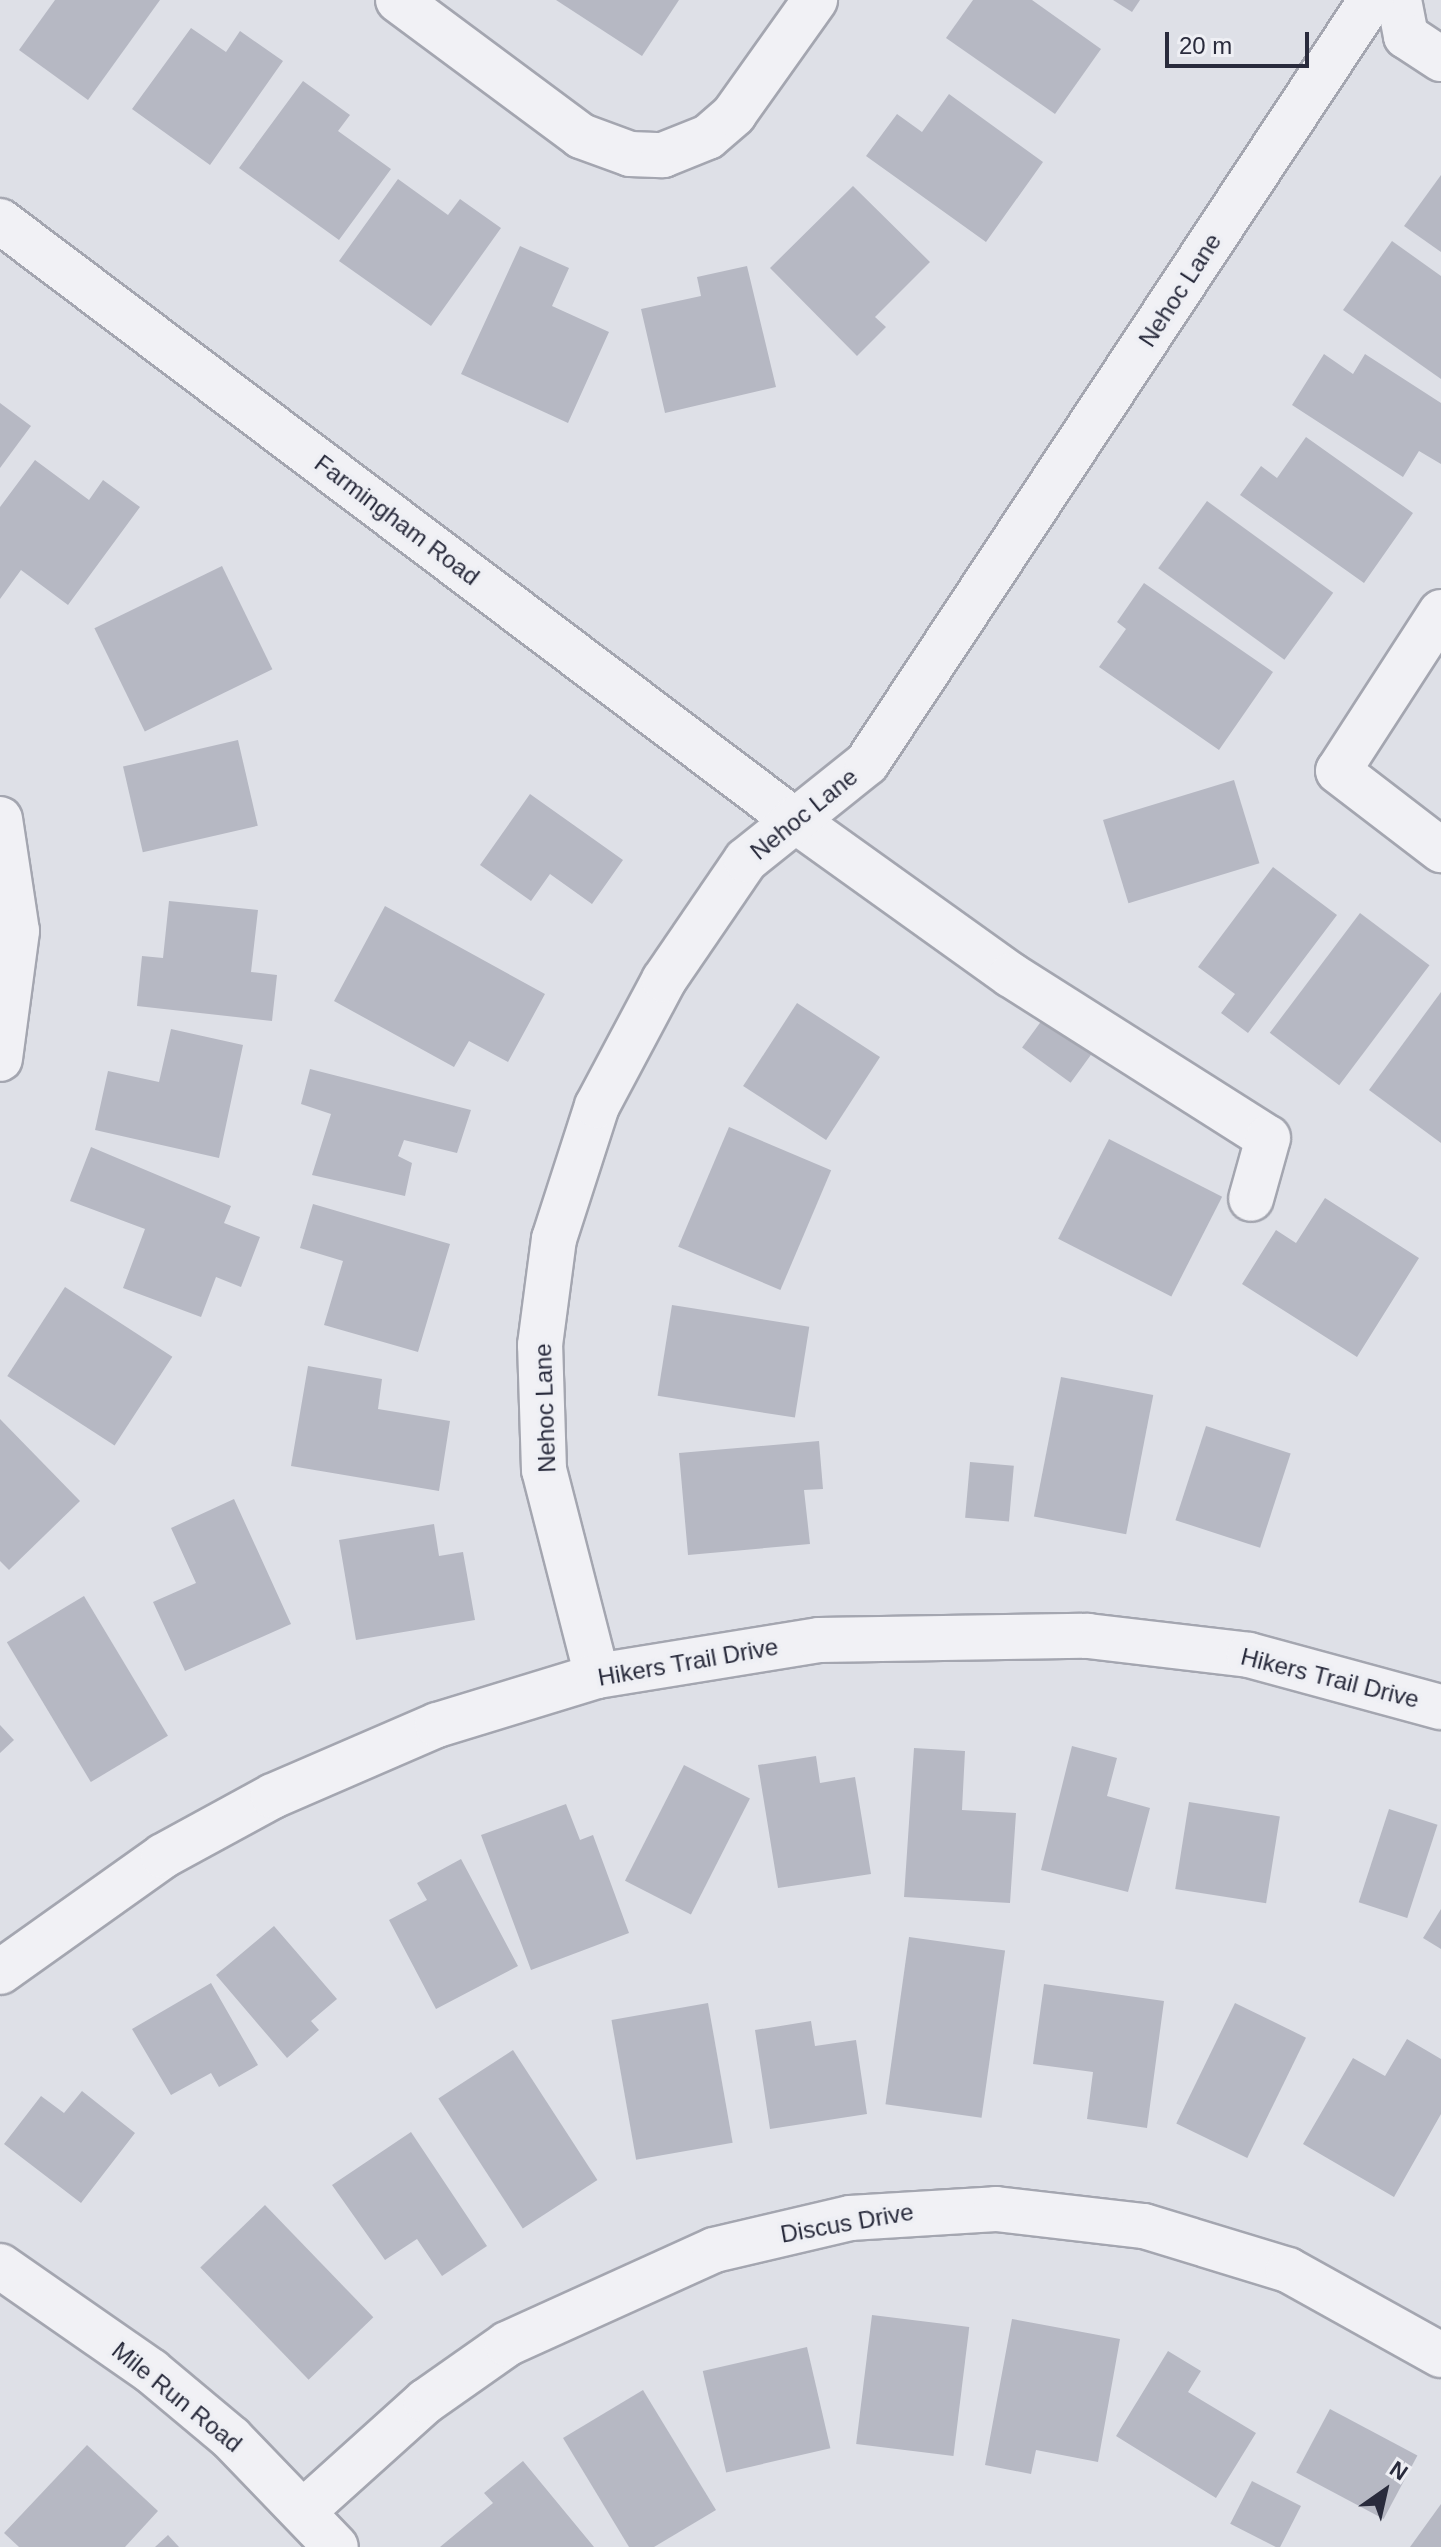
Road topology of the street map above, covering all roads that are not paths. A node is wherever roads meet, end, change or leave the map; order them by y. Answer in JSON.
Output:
{"nodes":[{"id":1,"x":398,"y":0,"type":"edge"},
{"id":2,"x":815,"y":0,"type":"edge"},
{"id":3,"x":1371,"y":0,"type":"edge"},
{"id":4,"x":1399,"y":0,"type":"edge"},
{"id":5,"x":1441,"y":59,"type":"edge"},
{"id":6,"x":0,"y":221,"type":"edge"},
{"id":7,"x":1441,"y":612,"type":"edge"},
{"id":8,"x":0,"y":819,"type":"edge"},
{"id":9,"x":793,"y":819,"type":"junction"},
{"id":10,"x":1441,"y":850,"type":"edge"},
{"id":11,"x":0,"y":1059,"type":"edge"},
{"id":12,"x":1251,"y":1199,"type":"dead end"},
{"id":13,"x":597,"y":1676,"type":"junction"},
{"id":14,"x":1441,"y":1707,"type":"edge"},
{"id":15,"x":0,"y":1972,"type":"edge"},
{"id":16,"x":0,"y":2266,"type":"edge"},
{"id":17,"x":1441,"y":2355,"type":"edge"},
{"id":18,"x":306,"y":2509,"type":"junction"},
{"id":19,"x":336,"y":2547,"type":"edge"}],
"edges":[{"from":1,"to":2,"type":"street"},
{"from":3,"to":9,"type":"street","name":"Nehoc Lane"},
{"from":4,"to":5,"type":"street"},
{"from":6,"to":9,"type":"street","name":"Farmingham Road"},
{"from":7,"to":10,"type":"street"},
{"from":8,"to":11,"type":"street"},
{"from":9,"to":12,"type":"street","name":"Farmingham Road"},
{"from":9,"to":13,"type":"street","name":"Nehoc Lane"},
{"from":13,"to":14,"type":"street","name":"Hikers Trail Drive"},
{"from":13,"to":15,"type":"street","name":"Hikers Trail Drive"},
{"from":16,"to":18,"type":"street","name":"Mile Run Road"},
{"from":17,"to":18,"type":"street","name":"Discus Drive"},
{"from":18,"to":19,"type":"street","name":"Mile Run Road"}]}
